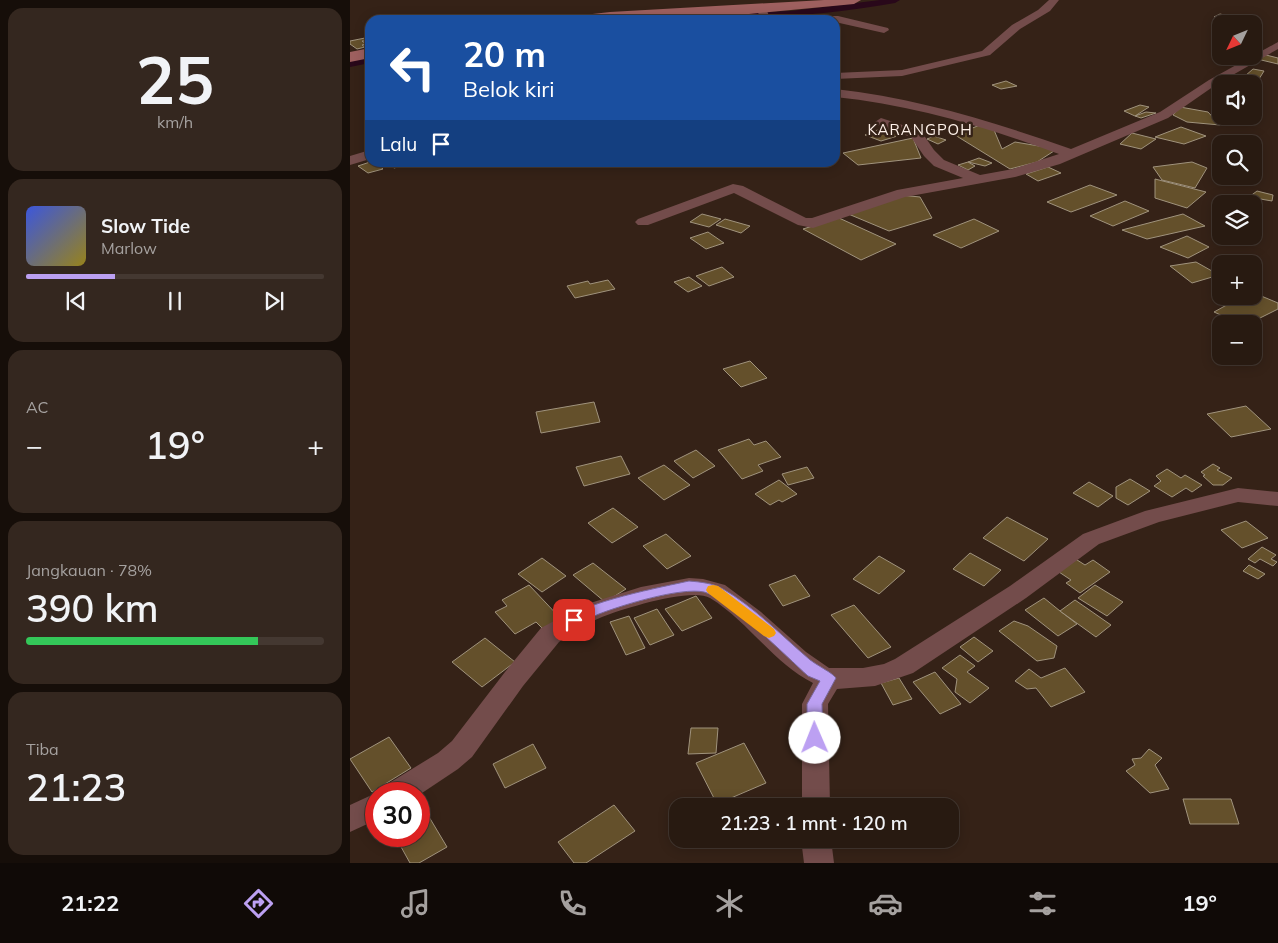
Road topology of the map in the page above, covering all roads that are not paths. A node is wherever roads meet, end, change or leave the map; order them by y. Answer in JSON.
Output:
{"nodes":[{"id":1,"x":854,"y":0,"type":"edge"},
{"id":2,"x":1054,"y":0,"type":"edge"},
{"id":3,"x":763,"y":14,"type":"junction"},
{"id":4,"x":729,"y":15,"type":"edge"},
{"id":5,"x":778,"y":15,"type":"edge"},
{"id":6,"x":840,"y":19,"type":"edge"},
{"id":7,"x":884,"y":30,"type":"dead end"},
{"id":8,"x":1278,"y":45,"type":"edge"},
{"id":9,"x":365,"y":54,"type":"edge"},
{"id":10,"x":350,"y":57,"type":"edge"},
{"id":11,"x":840,"y":76,"type":"edge"},
{"id":12,"x":840,"y":93,"type":"edge"},
{"id":13,"x":881,"y":122,"type":"dead end"},
{"id":14,"x":1071,"y":154,"type":"junction"},
{"id":15,"x":365,"y":156,"type":"edge"},
{"id":16,"x":350,"y":161,"type":"edge"},
{"id":17,"x":978,"y":179,"type":"junction"},
{"id":18,"x":643,"y":222,"type":"dead end"},
{"id":19,"x":1278,"y":499,"type":"edge"},
{"id":20,"x":829,"y":678,"type":"junction"},
{"id":21,"x":415,"y":782,"type":"edge"},
{"id":22,"x":816,"y":798,"type":"edge"},
{"id":23,"x":365,"y":812,"type":"edge"},
{"id":24,"x":350,"y":819,"type":"edge"},
{"id":25,"x":817,"y":848,"type":"edge"},
{"id":26,"x":819,"y":863,"type":"edge"}],
"edges":[{"from":1,"to":3,"type":"main road"},
{"from":2,"to":11,"type":"street"},
{"from":3,"to":4,"type":"main road"},
{"from":3,"to":5,"type":"street"},
{"from":6,"to":7,"type":"street"},
{"from":8,"to":14,"type":"street"},
{"from":9,"to":10,"type":"main road"},
{"from":12,"to":14,"type":"street"},
{"from":13,"to":17,"type":"street"},
{"from":14,"to":17,"type":"street"},
{"from":15,"to":16,"type":"street"},
{"from":17,"to":18,"type":"street"},
{"from":19,"to":20,"type":"street"},
{"from":20,"to":21,"type":"street"},
{"from":20,"to":22,"type":"street"},
{"from":23,"to":24,"type":"street"},
{"from":25,"to":26,"type":"street"}]}
